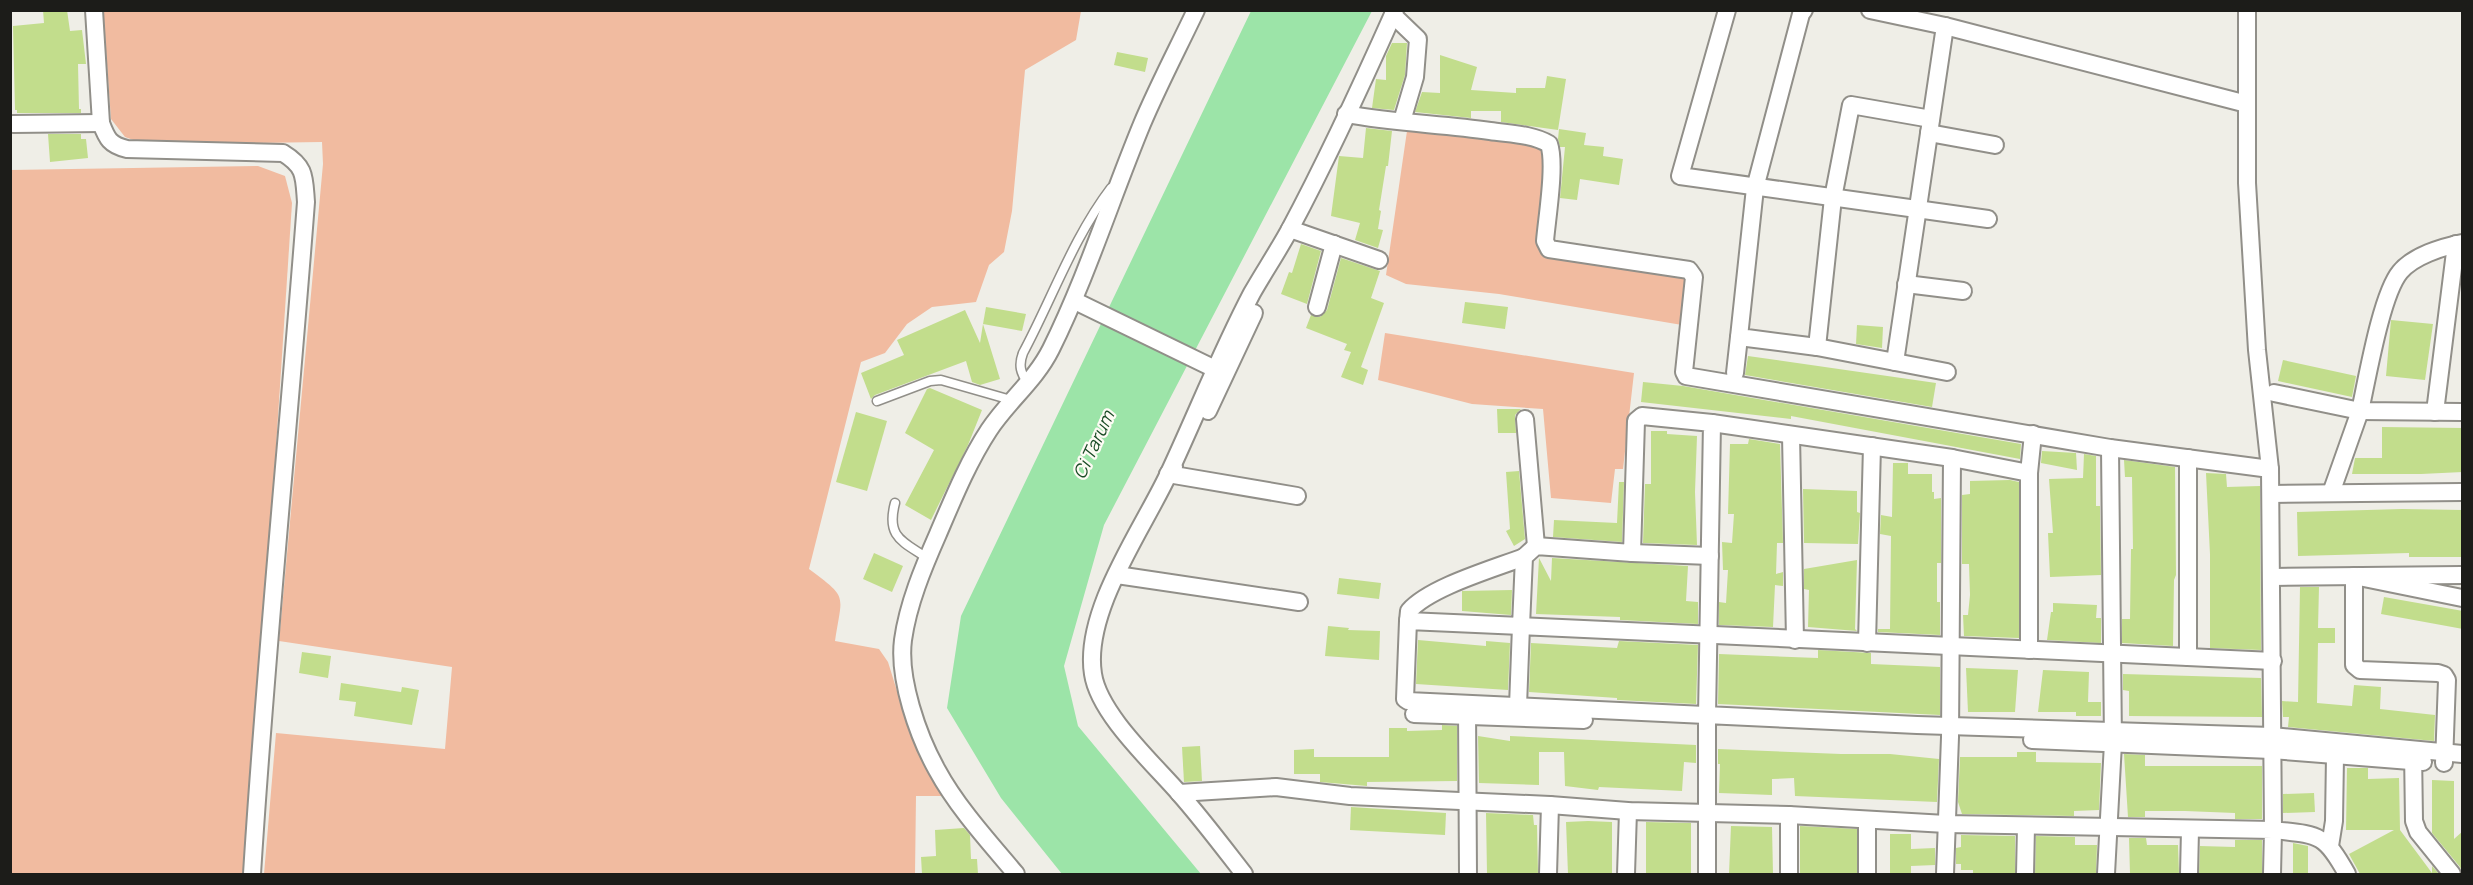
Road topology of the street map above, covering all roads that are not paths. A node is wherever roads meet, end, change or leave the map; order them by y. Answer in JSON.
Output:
{"nodes":[{"id":1,"x":94,"y":10,"type":"edge"},
{"id":2,"x":1196,"y":10,"type":"edge"},
{"id":3,"x":1727,"y":10,"type":"edge"},
{"id":4,"x":1804,"y":10,"type":"edge"},
{"id":5,"x":1870,"y":10,"type":"edge"},
{"id":6,"x":2247,"y":10,"type":"edge"},
{"id":7,"x":1394,"y":13,"type":"edge"},
{"id":8,"x":1945,"y":26,"type":"junction"},
{"id":9,"x":2247,"y":104,"type":"junction"},
{"id":10,"x":1346,"y":114,"type":"junction"},
{"id":11,"x":1402,"y":121,"type":"junction"},
{"id":12,"x":101,"y":123,"type":"junction"},
{"id":13,"x":13,"y":124,"type":"dead end"},
{"id":14,"x":1930,"y":126,"type":"junction"},
{"id":15,"x":1995,"y":145,"type":"dead end"},
{"id":16,"x":1122,"y":177,"type":"junction"},
{"id":17,"x":1755,"y":188,"type":"junction"},
{"id":18,"x":1833,"y":198,"type":"junction"},
{"id":19,"x":1918,"y":209,"type":"junction"},
{"id":20,"x":1988,"y":219,"type":"dead end"},
{"id":21,"x":1290,"y":229,"type":"junction"},
{"id":22,"x":1334,"y":244,"type":"junction"},
{"id":23,"x":2459,"y":244,"type":"edge"},
{"id":24,"x":1378,"y":260,"type":"dead end"},
{"id":25,"x":1268,"y":269,"type":"junction"},
{"id":26,"x":1906,"y":284,"type":"junction"},
{"id":27,"x":1963,"y":291,"type":"dead end"},
{"id":28,"x":1079,"y":303,"type":"junction"},
{"id":29,"x":1317,"y":307,"type":"dead end"},
{"id":30,"x":1739,"y":337,"type":"junction"},
{"id":31,"x":1817,"y":347,"type":"junction"},
{"id":32,"x":1894,"y":362,"type":"junction"},
{"id":33,"x":1211,"y":367,"type":"junction"},
{"id":34,"x":1947,"y":372,"type":"dead end"},
{"id":35,"x":1735,"y":373,"type":"dead end"},
{"id":36,"x":1028,"y":384,"type":"junction"},
{"id":37,"x":2274,"y":393,"type":"dead end"},
{"id":38,"x":1011,"y":400,"type":"junction"},
{"id":39,"x":877,"y":401,"type":"dead end"},
{"id":40,"x":2360,"y":411,"type":"junction"},
{"id":41,"x":2434,"y":412,"type":"junction"},
{"id":42,"x":2463,"y":412,"type":"edge"},
{"id":43,"x":1525,"y":419,"type":"dead end"},
{"id":44,"x":1712,"y":423,"type":"junction"},
{"id":45,"x":2033,"y":434,"type":"junction"},
{"id":46,"x":1791,"y":435,"type":"junction"},
{"id":47,"x":1872,"y":446,"type":"junction"},
{"id":48,"x":2110,"y":448,"type":"junction"},
{"id":49,"x":1952,"y":458,"type":"junction"},
{"id":50,"x":2188,"y":458,"type":"junction"},
{"id":51,"x":2270,"y":469,"type":"junction"},
{"id":52,"x":2029,"y":473,"type":"junction"},
{"id":53,"x":1168,"y":474,"type":"junction"},
{"id":54,"x":2463,"y":492,"type":"edge"},
{"id":55,"x":2271,"y":494,"type":"junction"},
{"id":56,"x":2331,"y":494,"type":"junction"},
{"id":57,"x":1297,"y":496,"type":"dead end"},
{"id":58,"x":895,"y":503,"type":"dead end"},
{"id":59,"x":1530,"y":552,"type":"junction"},
{"id":60,"x":1632,"y":554,"type":"junction"},
{"id":61,"x":1710,"y":556,"type":"junction"},
{"id":62,"x":927,"y":558,"type":"junction"},
{"id":63,"x":2463,"y":574,"type":"edge"},
{"id":64,"x":1117,"y":575,"type":"junction"},
{"id":65,"x":2354,"y":576,"type":"junction"},
{"id":66,"x":2273,"y":577,"type":"junction"},
{"id":67,"x":2463,"y":598,"type":"edge"},
{"id":68,"x":1299,"y":602,"type":"dead end"},
{"id":69,"x":1408,"y":621,"type":"junction"},
{"id":70,"x":1521,"y":626,"type":"junction"},
{"id":71,"x":1709,"y":634,"type":"junction"},
{"id":72,"x":1795,"y":640,"type":"junction"},
{"id":73,"x":1867,"y":643,"type":"junction"},
{"id":74,"x":1951,"y":646,"type":"junction"},
{"id":75,"x":2029,"y":650,"type":"junction"},
{"id":76,"x":2114,"y":653,"type":"junction"},
{"id":77,"x":2188,"y":657,"type":"junction"},
{"id":78,"x":2274,"y":661,"type":"junction"},
{"id":79,"x":1518,"y":705,"type":"junction"},
{"id":80,"x":1468,"y":709,"type":"junction"},
{"id":81,"x":1414,"y":714,"type":"dead end"},
{"id":82,"x":1601,"y":716,"type":"junction"},
{"id":83,"x":1707,"y":721,"type":"junction"},
{"id":84,"x":1950,"y":732,"type":"junction"},
{"id":85,"x":2113,"y":737,"type":"junction"},
{"id":86,"x":2271,"y":743,"type":"junction"},
{"id":87,"x":2463,"y":754,"type":"edge"},
{"id":88,"x":2414,"y":755,"type":"junction"},
{"id":89,"x":2335,"y":756,"type":"junction"},
{"id":90,"x":2444,"y":758,"type":"junction"},
{"id":91,"x":2463,"y":765,"type":"edge"},
{"id":92,"x":1179,"y":793,"type":"junction"},
{"id":93,"x":1467,"y":802,"type":"junction"},
{"id":94,"x":1550,"y":805,"type":"junction"},
{"id":95,"x":1628,"y":811,"type":"junction"},
{"id":96,"x":1708,"y":812,"type":"junction"},
{"id":97,"x":1789,"y":815,"type":"junction"},
{"id":98,"x":1867,"y":820,"type":"junction"},
{"id":99,"x":1946,"y":824,"type":"junction"},
{"id":100,"x":2026,"y":826,"type":"junction"},
{"id":101,"x":2108,"y":829,"type":"junction"},
{"id":102,"x":2190,"y":830,"type":"junction"},
{"id":103,"x":2273,"y":830,"type":"junction"},
{"id":104,"x":2330,"y":846,"type":"junction"},
{"id":105,"x":252,"y":874,"type":"edge"},
{"id":106,"x":1016,"y":874,"type":"edge"},
{"id":107,"x":1244,"y":874,"type":"edge"},
{"id":108,"x":1468,"y":874,"type":"edge"},
{"id":109,"x":1548,"y":874,"type":"edge"},
{"id":110,"x":1626,"y":874,"type":"edge"},
{"id":111,"x":1707,"y":874,"type":"edge"},
{"id":112,"x":1789,"y":874,"type":"edge"},
{"id":113,"x":1867,"y":874,"type":"edge"},
{"id":114,"x":1945,"y":874,"type":"edge"},
{"id":115,"x":2025,"y":874,"type":"edge"},
{"id":116,"x":2106,"y":874,"type":"edge"},
{"id":117,"x":2189,"y":874,"type":"edge"},
{"id":118,"x":2272,"y":874,"type":"edge"},
{"id":119,"x":2347,"y":874,"type":"edge"},
{"id":120,"x":2452,"y":874,"type":"edge"}],
"edges":[{"from":1,"to":12,"type":"street"},
{"from":2,"to":16,"type":"street"},
{"from":3,"to":17,"type":"street"},
{"from":4,"to":17,"type":"street"},
{"from":5,"to":8,"type":"street"},
{"from":6,"to":9,"type":"street"},
{"from":7,"to":10,"type":"street"},
{"from":7,"to":11,"type":"street"},
{"from":8,"to":9,"type":"street"},
{"from":8,"to":14,"type":"street"},
{"from":9,"to":51,"type":"street"},
{"from":10,"to":11,"type":"street"},
{"from":10,"to":21,"type":"street"},
{"from":11,"to":45,"type":"street"},
{"from":12,"to":13,"type":"street"},
{"from":12,"to":105,"type":"street"},
{"from":14,"to":15,"type":"street"},
{"from":14,"to":18,"type":"street"},
{"from":14,"to":19,"type":"street"},
{"from":16,"to":28,"type":"street"},
{"from":16,"to":36,"type":"lane"},
{"from":17,"to":18,"type":"street"},
{"from":17,"to":30,"type":"street"},
{"from":18,"to":19,"type":"street"},
{"from":18,"to":31,"type":"street"},
{"from":19,"to":20,"type":"street"},
{"from":19,"to":26,"type":"street"},
{"from":21,"to":22,"type":"street"},
{"from":21,"to":25,"type":"street"},
{"from":22,"to":24,"type":"street"},
{"from":22,"to":29,"type":"street"},
{"from":23,"to":40,"type":"street"},
{"from":23,"to":41,"type":"street"},
{"from":25,"to":33,"type":"street"},
{"from":25,"to":53,"type":"street"},
{"from":26,"to":27,"type":"street"},
{"from":26,"to":32,"type":"street"},
{"from":28,"to":33,"type":"street"},
{"from":28,"to":36,"type":"street"},
{"from":30,"to":31,"type":"street"},
{"from":30,"to":35,"type":"street"},
{"from":31,"to":32,"type":"street"},
{"from":32,"to":34,"type":"street"},
{"from":33,"to":53,"type":"street"},
{"from":36,"to":38,"type":"street"},
{"from":37,"to":40,"type":"street"},
{"from":38,"to":39,"type":"lane"},
{"from":38,"to":62,"type":"street"},
{"from":40,"to":41,"type":"street"},
{"from":40,"to":56,"type":"street"},
{"from":41,"to":42,"type":"street"},
{"from":43,"to":59,"type":"street"},
{"from":44,"to":46,"type":"street"},
{"from":44,"to":60,"type":"street"},
{"from":44,"to":61,"type":"street"},
{"from":45,"to":48,"type":"street"},
{"from":45,"to":52,"type":"street"},
{"from":46,"to":47,"type":"street"},
{"from":46,"to":72,"type":"street"},
{"from":47,"to":49,"type":"street"},
{"from":47,"to":73,"type":"street"},
{"from":48,"to":50,"type":"street"},
{"from":48,"to":76,"type":"street"},
{"from":49,"to":52,"type":"street"},
{"from":49,"to":74,"type":"street"},
{"from":50,"to":51,"type":"street"},
{"from":50,"to":77,"type":"street"},
{"from":51,"to":55,"type":"street"},
{"from":52,"to":75,"type":"street"},
{"from":53,"to":57,"type":"street"},
{"from":53,"to":64,"type":"street"},
{"from":54,"to":56,"type":"street"},
{"from":55,"to":56,"type":"street"},
{"from":55,"to":66,"type":"street"},
{"from":58,"to":62,"type":"lane"},
{"from":59,"to":60,"type":"street"},
{"from":59,"to":69,"type":"street"},
{"from":59,"to":70,"type":"street"},
{"from":60,"to":61,"type":"street"},
{"from":61,"to":71,"type":"street"},
{"from":62,"to":106,"type":"street"},
{"from":63,"to":65,"type":"street"},
{"from":64,"to":68,"type":"street"},
{"from":64,"to":92,"type":"street"},
{"from":65,"to":66,"type":"street"},
{"from":65,"to":67,"type":"street"},
{"from":65,"to":90,"type":"street"},
{"from":66,"to":78,"type":"street"},
{"from":69,"to":70,"type":"street"},
{"from":69,"to":80,"type":"street"},
{"from":70,"to":71,"type":"street"},
{"from":70,"to":79,"type":"street"},
{"from":71,"to":72,"type":"street"},
{"from":71,"to":83,"type":"street"},
{"from":72,"to":73,"type":"street"},
{"from":73,"to":74,"type":"street"},
{"from":74,"to":75,"type":"street"},
{"from":74,"to":84,"type":"street"},
{"from":75,"to":76,"type":"street"},
{"from":76,"to":77,"type":"street"},
{"from":76,"to":85,"type":"street"},
{"from":77,"to":78,"type":"street"},
{"from":78,"to":86,"type":"street"},
{"from":79,"to":80,"type":"street"},
{"from":79,"to":82,"type":"street"},
{"from":80,"to":81,"type":"street"},
{"from":80,"to":82,"type":"street"},
{"from":80,"to":93,"type":"street"},
{"from":82,"to":83,"type":"street"},
{"from":83,"to":84,"type":"street"},
{"from":83,"to":96,"type":"street"},
{"from":84,"to":85,"type":"street"},
{"from":84,"to":99,"type":"street"},
{"from":85,"to":86,"type":"street"},
{"from":85,"to":101,"type":"street"},
{"from":86,"to":88,"type":"street"},
{"from":86,"to":89,"type":"street"},
{"from":86,"to":103,"type":"street"},
{"from":87,"to":90,"type":"street"},
{"from":88,"to":89,"type":"street"},
{"from":88,"to":90,"type":"street"},
{"from":88,"to":120,"type":"street"},
{"from":89,"to":104,"type":"street"},
{"from":90,"to":91,"type":"street"},
{"from":92,"to":93,"type":"street"},
{"from":92,"to":107,"type":"street"},
{"from":93,"to":94,"type":"street"},
{"from":93,"to":108,"type":"street"},
{"from":94,"to":95,"type":"street"},
{"from":94,"to":109,"type":"street"},
{"from":95,"to":96,"type":"street"},
{"from":95,"to":110,"type":"street"},
{"from":96,"to":97,"type":"street"},
{"from":96,"to":111,"type":"street"},
{"from":97,"to":98,"type":"street"},
{"from":97,"to":112,"type":"street"},
{"from":98,"to":99,"type":"street"},
{"from":98,"to":113,"type":"street"},
{"from":99,"to":100,"type":"street"},
{"from":99,"to":114,"type":"street"},
{"from":100,"to":101,"type":"street"},
{"from":100,"to":115,"type":"street"},
{"from":101,"to":102,"type":"street"},
{"from":101,"to":116,"type":"street"},
{"from":102,"to":103,"type":"street"},
{"from":102,"to":117,"type":"street"},
{"from":103,"to":104,"type":"street"},
{"from":103,"to":118,"type":"street"},
{"from":104,"to":119,"type":"street"}]}
